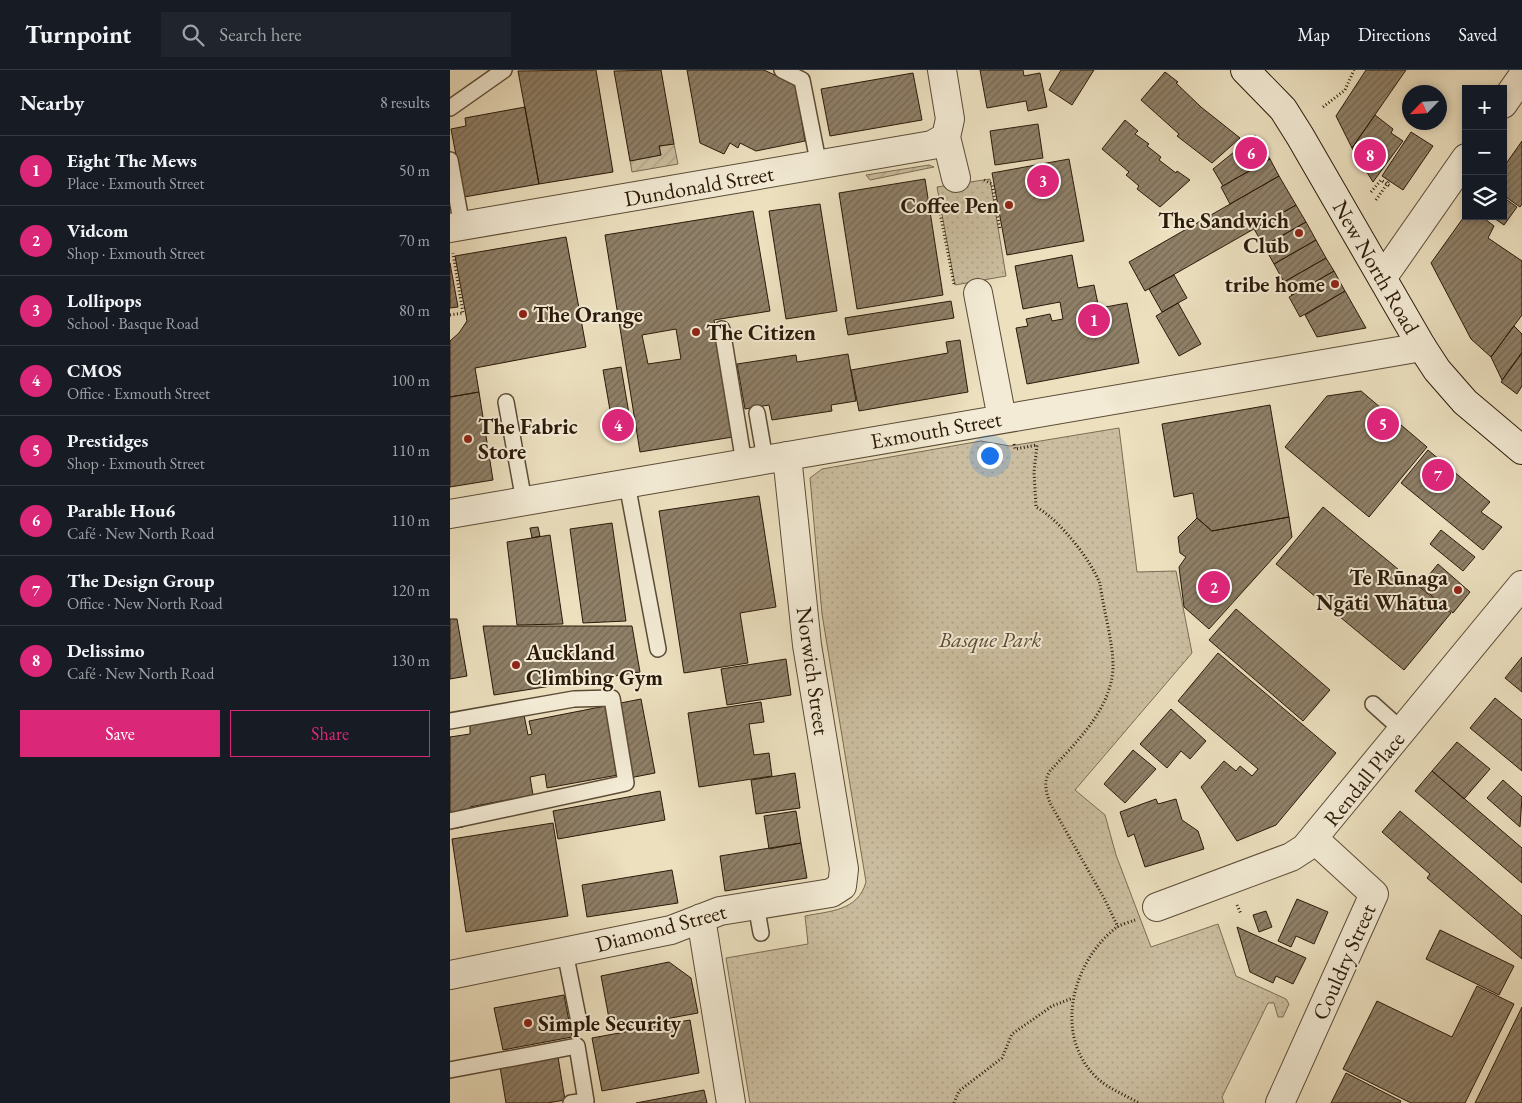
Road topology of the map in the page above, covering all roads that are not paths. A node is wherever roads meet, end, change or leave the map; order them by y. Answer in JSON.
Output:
{"nodes":[{"id":1,"x":504,"y":70,"type":"edge"},
{"id":2,"x":782,"y":70,"type":"edge"},
{"id":3,"x":942,"y":70,"type":"edge"},
{"id":4,"x":1245,"y":70,"type":"edge"},
{"id":5,"x":1522,"y":77,"type":"edge"},
{"id":6,"x":1507,"y":98,"type":"edge"},
{"id":7,"x":450,"y":108,"type":"edge"},
{"id":8,"x":946,"y":138,"type":"junction"},
{"id":9,"x":450,"y":160,"type":"edge"},
{"id":10,"x":1462,"y":164,"type":"edge"},
{"id":11,"x":819,"y":166,"type":"junction"},
{"id":12,"x":946,"y":184,"type":"road end"},
{"id":13,"x":456,"y":227,"type":"edge"},
{"id":14,"x":1383,"y":277,"type":"junction"},
{"id":15,"x":978,"y":293,"type":"dead end"},
{"id":16,"x":722,"y":329,"type":"dead end"},
{"id":17,"x":1422,"y":347,"type":"junction"},
{"id":18,"x":506,"y":402,"type":"dead end"},
{"id":19,"x":756,"y":413,"type":"dead end"},
{"id":20,"x":1008,"y":430,"type":"junction"},
{"id":21,"x":1522,"y":450,"type":"edge"},
{"id":22,"x":765,"y":459,"type":"junction"},
{"id":23,"x":627,"y":484,"type":"junction"},
{"id":24,"x":524,"y":502,"type":"junction"},
{"id":25,"x":450,"y":514,"type":"edge"},
{"id":26,"x":1522,"y":585,"type":"edge"},
{"id":27,"x":658,"y":650,"type":"dead end"},
{"id":28,"x":1373,"y":704,"type":"dead end"},
{"id":29,"x":450,"y":720,"type":"edge"},
{"id":30,"x":1403,"y":730,"type":"junction"},
{"id":31,"x":450,"y":821,"type":"edge"},
{"id":32,"x":1314,"y":839,"type":"junction"},
{"id":33,"x":842,"y":886,"type":"joint"},
{"id":34,"x":756,"y":905,"type":"junction"},
{"id":35,"x":1157,"y":906,"type":"road end"},
{"id":36,"x":702,"y":918,"type":"junction"},
{"id":37,"x":761,"y":933,"type":"dead end"},
{"id":38,"x":565,"y":952,"type":"junction"},
{"id":39,"x":450,"y":976,"type":"edge"},
{"id":40,"x":578,"y":1017,"type":"dead end"},
{"id":41,"x":450,"y":1070,"type":"edge"},
{"id":42,"x":571,"y":1103,"type":"edge"},
{"id":43,"x":731,"y":1103,"type":"edge"},
{"id":44,"x":1280,"y":1103,"type":"edge"}],
"edges":[{"from":1,"to":7,"type":"lane"},
{"from":2,"to":11,"type":"lane"},
{"from":3,"to":8,"type":"street"},
{"from":4,"to":14,"type":"street","name":"New North Road"},
{"from":5,"to":6,"type":"street"},
{"from":8,"to":11,"type":"street","name":"Dundonald Street"},
{"from":8,"to":12,"type":"street"},
{"from":9,"to":13,"type":"lane"},
{"from":10,"to":14,"type":"street"},
{"from":11,"to":13,"type":"street","name":"Dundonald Street"},
{"from":14,"to":17,"type":"street","name":"New North Road"},
{"from":15,"to":20,"type":"street"},
{"from":16,"to":22,"type":"lane"},
{"from":17,"to":20,"type":"street","name":"Exmouth Street"},
{"from":17,"to":21,"type":"street","name":"New North Road"},
{"from":18,"to":24,"type":"lane"},
{"from":19,"to":22,"type":"lane"},
{"from":20,"to":22,"type":"street","name":"Exmouth Street"},
{"from":22,"to":23,"type":"street","name":"Exmouth Street"},
{"from":22,"to":33,"type":"street","name":"Norwich Street"},
{"from":23,"to":24,"type":"street","name":"Exmouth Street"},
{"from":23,"to":27,"type":"lane"},
{"from":24,"to":25,"type":"street","name":"Exmouth Street"},
{"from":26,"to":30,"type":"street","name":"Rendall Place"},
{"from":28,"to":30,"type":"lane"},
{"from":29,"to":31,"type":"lane"},
{"from":30,"to":32,"type":"street","name":"Rendall Place"},
{"from":32,"to":35,"type":"street","name":"Rendall Place"},
{"from":32,"to":44,"type":"street","name":"Couldry Street"},
{"from":33,"to":34,"type":"street","name":"Diamond Street"},
{"from":34,"to":36,"type":"street","name":"Diamond Street"},
{"from":34,"to":37,"type":"lane"},
{"from":36,"to":38,"type":"street","name":"Diamond Street"},
{"from":36,"to":43,"type":"street"},
{"from":38,"to":39,"type":"street","name":"Diamond Street"},
{"from":38,"to":40,"type":"lane"},
{"from":41,"to":42,"type":"lane"}]}
